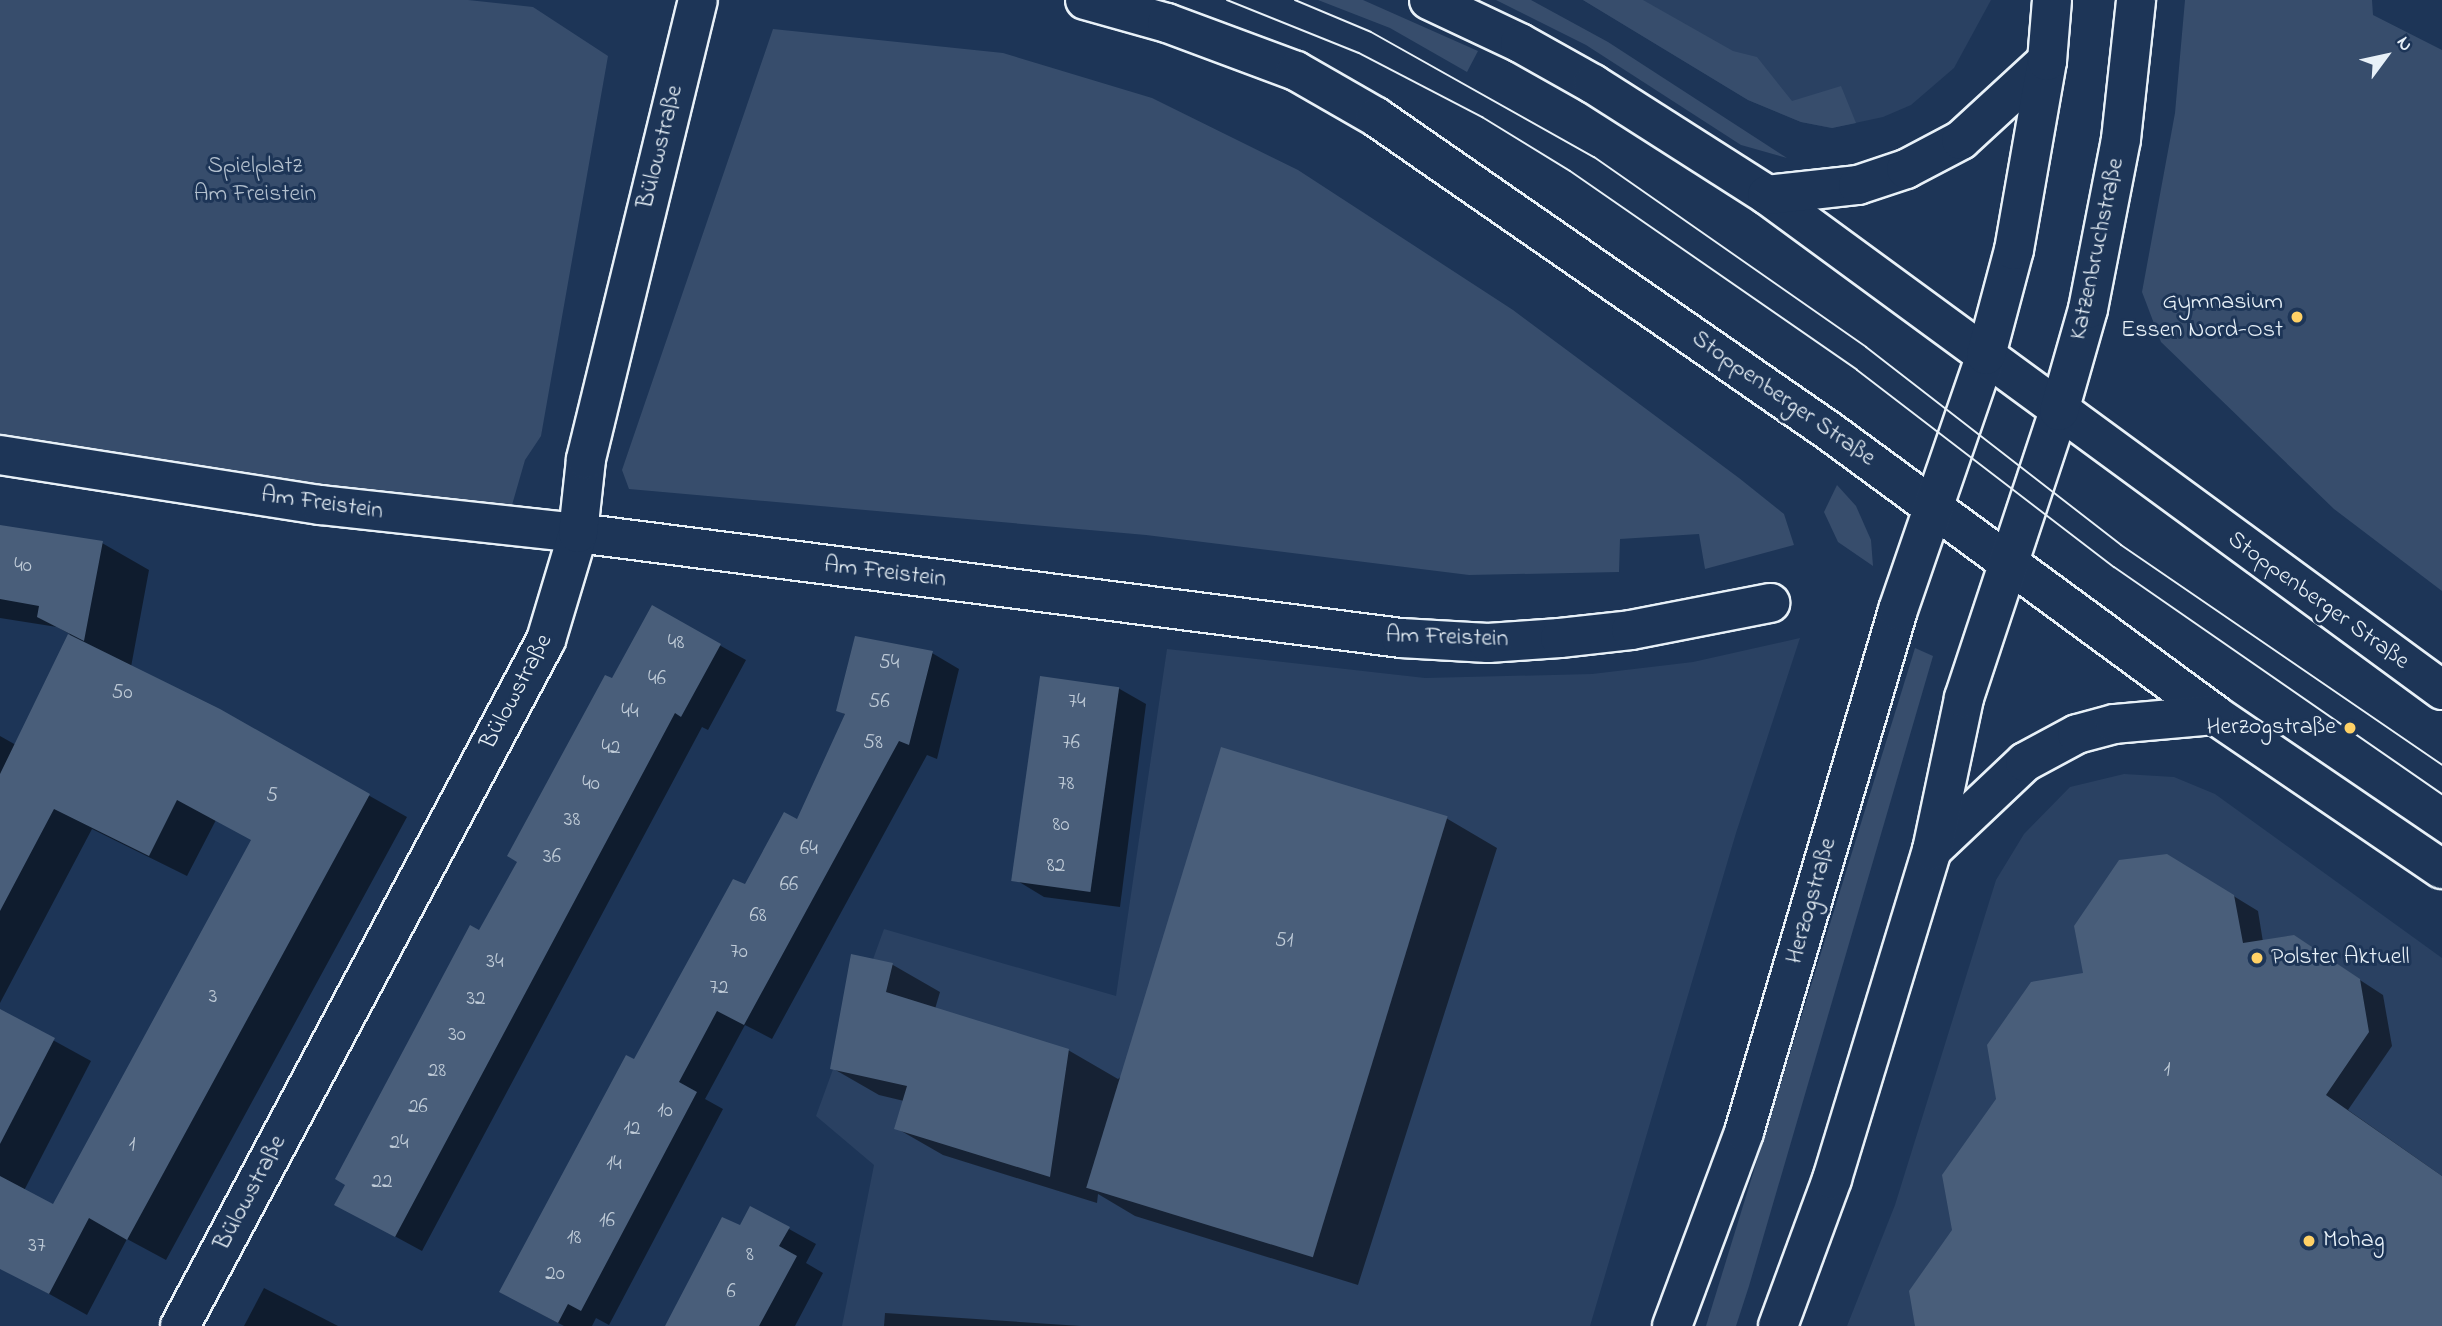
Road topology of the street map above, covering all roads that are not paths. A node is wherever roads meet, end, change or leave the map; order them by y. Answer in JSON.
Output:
{"nodes":[{"id":1,"x":698,"y":0,"type":"edge"},
{"id":2,"x":1085,"y":0,"type":"edge"},
{"id":3,"x":1429,"y":0,"type":"edge"},
{"id":4,"x":2052,"y":0,"type":"edge"},
{"id":5,"x":2136,"y":0,"type":"edge"},
{"id":6,"x":2047,"y":61,"type":"junction"},
{"id":7,"x":1767,"y":195,"type":"junction"},
{"id":8,"x":1986,"y":355,"type":"junction"},
{"id":9,"x":2059,"y":411,"type":"junction"},
{"id":10,"x":0,"y":455,"type":"edge"},
{"id":11,"x":1937,"y":507,"type":"junction"},
{"id":12,"x":578,"y":533,"type":"junction"},
{"id":13,"x":2008,"y":562,"type":"junction"},
{"id":14,"x":1770,"y":603,"type":"dead end"},
{"id":15,"x":2442,"y":690,"type":"edge"},
{"id":16,"x":2216,"y":715,"type":"junction"},
{"id":17,"x":1932,"y":850,"type":"junction"},
{"id":18,"x":2442,"y":869,"type":"edge"},
{"id":19,"x":180,"y":1326,"type":"edge"},
{"id":20,"x":1672,"y":1326,"type":"edge"},
{"id":21,"x":1779,"y":1326,"type":"edge"}],
"edges":[{"from":1,"to":12,"type":"main road","name":"Bülowstraße"},
{"from":2,"to":11,"type":"main road","name":"Stoppenberger Straße"},
{"from":3,"to":7,"type":"main road","name":"Stoppenberger Straße"},
{"from":4,"to":6,"type":"main road"},
{"from":5,"to":9,"type":"main road","name":"Katzenbruchstraße"},
{"from":6,"to":7,"type":"main road"},
{"from":6,"to":8,"type":"main road"},
{"from":7,"to":8,"type":"main road","name":"Stoppenberger Straße"},
{"from":8,"to":9,"type":"main road","name":"Stoppenberger Straße"},
{"from":8,"to":11,"type":"main road","name":"Herzogstraße"},
{"from":9,"to":13,"type":"main road","name":"Katzenbruchstraße"},
{"from":9,"to":15,"type":"main road","name":"Stoppenberger Straße"},
{"from":10,"to":12,"type":"main road","name":"Am Freistein"},
{"from":11,"to":13,"type":"main road","name":"Stoppenberger Straße"},
{"from":11,"to":20,"type":"main road","name":"Herzogstraße"},
{"from":12,"to":14,"type":"main road","name":"Am Freistein"},
{"from":12,"to":19,"type":"main road","name":"Bülowstraße"},
{"from":13,"to":16,"type":"main road","name":"Stoppenberger Straße"},
{"from":13,"to":17,"type":"main road"},
{"from":16,"to":17,"type":"main road"},
{"from":16,"to":18,"type":"main road","name":"Stoppenberger Straße"},
{"from":17,"to":21,"type":"main road"}]}
